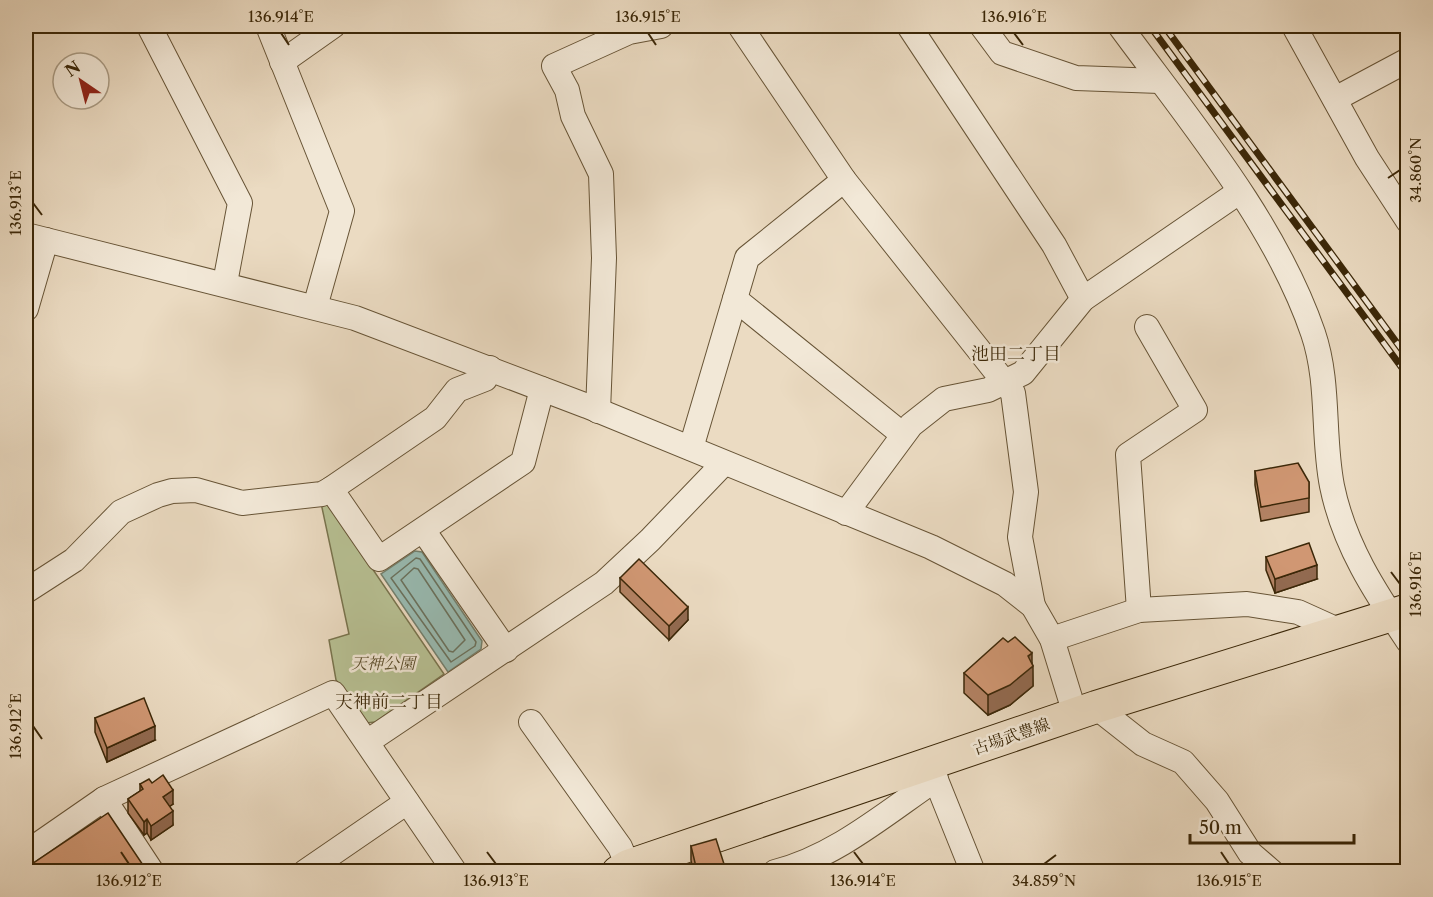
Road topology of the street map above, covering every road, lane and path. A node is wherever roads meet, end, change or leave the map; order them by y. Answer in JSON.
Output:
{"nodes":[{"id":1,"x":149,"y":26,"type":"edge"},
{"id":2,"x":268,"y":26,"type":"edge"},
{"id":3,"x":333,"y":26,"type":"edge"},
{"id":4,"x":661,"y":26,"type":"edge"},
{"id":5,"x":740,"y":26,"type":"edge"},
{"id":6,"x":909,"y":26,"type":"edge"},
{"id":7,"x":982,"y":26,"type":"edge"},
{"id":8,"x":1120,"y":26,"type":"edge"},
{"id":9,"x":1294,"y":26,"type":"edge"},
{"id":10,"x":1407,"y":60,"type":"edge"},
{"id":11,"x":282,"y":62,"type":"junction"},
{"id":12,"x":1160,"y":81,"type":"junction"},
{"id":13,"x":1335,"y":99,"type":"junction"},
{"id":14,"x":844,"y":180,"type":"junction"},
{"id":15,"x":1239,"y":192,"type":"junction"},
{"id":16,"x":1407,"y":220,"type":"edge"},
{"id":17,"x":36,"y":238,"type":"edge"},
{"id":18,"x":225,"y":283,"type":"junction"},
{"id":19,"x":735,"y":299,"type":"junction"},
{"id":20,"x":1083,"y":299,"type":"junction"},
{"id":21,"x":315,"y":307,"type":"junction"},
{"id":22,"x":26,"y":309,"type":"edge"},
{"id":23,"x":1147,"y":327,"type":"dead end"},
{"id":24,"x":490,"y":368,"type":"junction"},
{"id":25,"x":1006,"y":381,"type":"junction"},
{"id":26,"x":542,"y":389,"type":"junction"},
{"id":27,"x":598,"y":411,"type":"junction"},
{"id":28,"x":902,"y":434,"type":"junction"},
{"id":29,"x":691,"y":448,"type":"junction"},
{"id":30,"x":724,"y":463,"type":"junction"},
{"id":31,"x":331,"y":489,"type":"junction"},
{"id":32,"x":846,"y":513,"type":"junction"},
{"id":33,"x":423,"y":530,"type":"junction"},
{"id":34,"x":26,"y":591,"type":"edge"},
{"id":35,"x":1033,"y":606,"type":"junction"},
{"id":36,"x":1139,"y":610,"type":"junction"},
{"id":37,"x":1399,"y":613,"type":"edge"},
{"id":38,"x":1340,"y":631,"type":"junction"},
{"id":39,"x":1052,"y":639,"type":"junction"},
{"id":40,"x":1407,"y":641,"type":"edge"},
{"id":41,"x":506,"y":650,"type":"junction"},
{"id":42,"x":1086,"y":710,"type":"junction"},
{"id":43,"x":531,"y":722,"type":"dead end"},
{"id":44,"x":367,"y":742,"type":"junction"},
{"id":45,"x":933,"y":771,"type":"junction"},
{"id":46,"x":104,"y":799,"type":"junction"},
{"id":47,"x":407,"y":802,"type":"junction"},
{"id":48,"x":26,"y":853,"type":"edge"},
{"id":49,"x":623,"y":869,"type":"edge"},
{"id":50,"x":152,"y":872,"type":"edge"},
{"id":51,"x":305,"y":872,"type":"edge"},
{"id":52,"x":455,"y":872,"type":"edge"},
{"id":53,"x":775,"y":872,"type":"edge"},
{"id":54,"x":973,"y":872,"type":"edge"},
{"id":55,"x":1272,"y":872,"type":"edge"}],
"edges":[{"from":1,"to":18,"type":"street"},
{"from":2,"to":11,"type":"street"},
{"from":3,"to":11,"type":"street"},
{"from":4,"to":27,"type":"street"},
{"from":5,"to":14,"type":"street"},
{"from":6,"to":20,"type":"street"},
{"from":7,"to":12,"type":"street"},
{"from":8,"to":12,"type":"street"},
{"from":9,"to":13,"type":"street"},
{"from":10,"to":13,"type":"street"},
{"from":11,"to":21,"type":"street"},
{"from":12,"to":15,"type":"street"},
{"from":13,"to":16,"type":"street"},
{"from":14,"to":19,"type":"street"},
{"from":14,"to":25,"type":"street"},
{"from":15,"to":20,"type":"street"},
{"from":15,"to":37,"type":"street"},
{"from":17,"to":18,"type":"street"},
{"from":17,"to":22,"type":"street"},
{"from":18,"to":21,"type":"street"},
{"from":19,"to":28,"type":"street"},
{"from":19,"to":29,"type":"street"},
{"from":20,"to":25,"type":"street"},
{"from":21,"to":24,"type":"street"},
{"from":23,"to":36,"type":"street"},
{"from":24,"to":26,"type":"street"},
{"from":24,"to":31,"type":"street"},
{"from":25,"to":28,"type":"street"},
{"from":25,"to":35,"type":"street"},
{"from":26,"to":27,"type":"street"},
{"from":26,"to":33,"type":"street"},
{"from":27,"to":29,"type":"street"},
{"from":28,"to":32,"type":"street"},
{"from":29,"to":30,"type":"street"},
{"from":30,"to":32,"type":"street"},
{"from":30,"to":41,"type":"street"},
{"from":31,"to":33,"type":"street"},
{"from":31,"to":34,"type":"street"},
{"from":32,"to":35,"type":"street"},
{"from":33,"to":41,"type":"street"},
{"from":35,"to":39,"type":"street"},
{"from":36,"to":38,"type":"street"},
{"from":36,"to":39,"type":"street"},
{"from":37,"to":38,"type":"main road","name":"古場武豊線"},
{"from":37,"to":40,"type":"street"},
{"from":38,"to":42,"type":"main road","name":"古場武豊線"},
{"from":39,"to":42,"type":"street"},
{"from":41,"to":44,"type":"street"},
{"from":42,"to":45,"type":"main road","name":"古場武豊線"},
{"from":42,"to":55,"type":"street"},
{"from":43,"to":49,"type":"street"},
{"from":44,"to":46,"type":"street"},
{"from":44,"to":47,"type":"street"},
{"from":45,"to":49,"type":"main road","name":"古場武豊線"},
{"from":45,"to":53,"type":"street"},
{"from":45,"to":54,"type":"street"},
{"from":46,"to":48,"type":"street"},
{"from":46,"to":50,"type":"street"},
{"from":47,"to":51,"type":"street"},
{"from":47,"to":52,"type":"street"}]}
